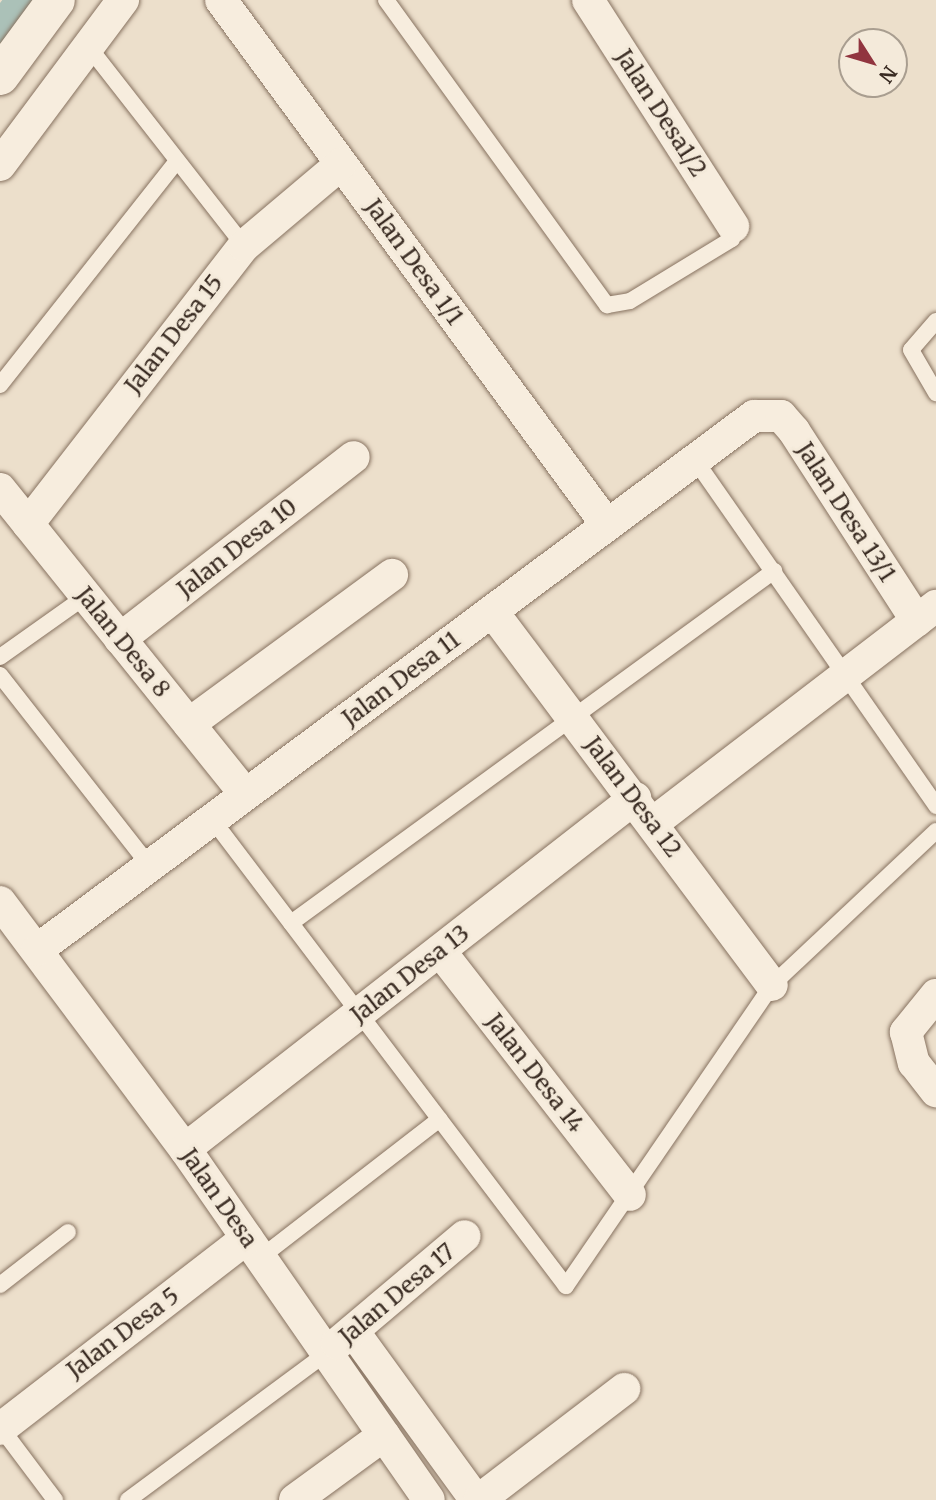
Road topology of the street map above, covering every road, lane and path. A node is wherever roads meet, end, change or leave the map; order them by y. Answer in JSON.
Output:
{"nodes":[{"id":1,"x":57,"y":0,"type":"edge"},
{"id":2,"x":123,"y":0,"type":"edge"},
{"id":3,"x":221,"y":0,"type":"edge"},
{"id":4,"x":386,"y":0,"type":"edge"},
{"id":5,"x":588,"y":0,"type":"edge"},
{"id":6,"x":88,"y":46,"type":"junction"},
{"id":7,"x":0,"y":76,"type":"edge"},
{"id":8,"x":176,"y":162,"type":"junction"},
{"id":9,"x":341,"y":164,"type":"junction"},
{"id":10,"x":0,"y":165,"type":"edge"},
{"id":11,"x":733,"y":226,"type":"joint"},
{"id":12,"x":244,"y":246,"type":"junction"},
{"id":13,"x":936,"y":321,"type":"edge"},
{"id":14,"x":0,"y":385,"type":"edge"},
{"id":15,"x":936,"y":393,"type":"edge"},
{"id":16,"x":768,"y":412,"type":"joint"},
{"id":17,"x":355,"y":457,"type":"dead end"},
{"id":18,"x":695,"y":460,"type":"junction"},
{"id":19,"x":0,"y":489,"type":"edge"},
{"id":20,"x":28,"y":524,"type":"junction"},
{"id":21,"x":607,"y":525,"type":"junction"},
{"id":22,"x":774,"y":571,"type":"junction"},
{"id":23,"x":392,"y":575,"type":"dead end"},
{"id":24,"x":86,"y":596,"type":"junction"},
{"id":25,"x":492,"y":611,"type":"junction"},
{"id":26,"x":927,"y":613,"type":"edge"},
{"id":27,"x":120,"y":639,"type":"junction"},
{"id":28,"x":0,"y":657,"type":"edge"},
{"id":29,"x":0,"y":676,"type":"edge"},
{"id":30,"x":845,"y":677,"type":"junction"},
{"id":31,"x":571,"y":715,"type":"junction"},
{"id":32,"x":189,"y":724,"type":"junction"},
{"id":33,"x":245,"y":794,"type":"junction"},
{"id":34,"x":635,"y":798,"type":"junction"},
{"id":35,"x":936,"y":806,"type":"edge"},
{"id":36,"x":212,"y":819,"type":"junction"},
{"id":37,"x":653,"y":823,"type":"junction"},
{"id":38,"x":936,"y":831,"type":"edge"},
{"id":39,"x":149,"y":865,"type":"junction"},
{"id":40,"x":0,"y":902,"type":"edge"},
{"id":41,"x":291,"y":923,"type":"junction"},
{"id":42,"x":37,"y":950,"type":"junction"},
{"id":43,"x":440,"y":951,"type":"junction"},
{"id":44,"x":772,"y":985,"type":"junction"},
{"id":45,"x":936,"y":995,"type":"edge"},
{"id":46,"x":359,"y":1014,"type":"junction"},
{"id":47,"x":936,"y":1091,"type":"edge"},
{"id":48,"x":440,"y":1119,"type":"junction"},
{"id":49,"x":185,"y":1149,"type":"junction"},
{"id":50,"x":630,"y":1195,"type":"junction"},
{"id":51,"x":68,"y":1231,"type":"dead end"},
{"id":52,"x":465,"y":1236,"type":"dead end"},
{"id":53,"x":253,"y":1248,"type":"junction"},
{"id":54,"x":0,"y":1285,"type":"edge"},
{"id":55,"x":353,"y":1331,"type":"junction"},
{"id":56,"x":328,"y":1352,"type":"junction"},
{"id":57,"x":624,"y":1389,"type":"dead end"},
{"id":58,"x":4,"y":1416,"type":"edge"},
{"id":59,"x":384,"y":1435,"type":"junction"},
{"id":60,"x":55,"y":1500,"type":"edge"},
{"id":61,"x":128,"y":1500,"type":"edge"},
{"id":62,"x":295,"y":1500,"type":"edge"},
{"id":63,"x":429,"y":1500,"type":"edge"},
{"id":64,"x":477,"y":1500,"type":"edge"}],
"edges":[{"from":1,"to":7,"type":"street"},
{"from":2,"to":6,"type":"street"},
{"from":3,"to":9,"type":"street","name":"Jalan Desa 1/1"},
{"from":4,"to":11,"type":"lane"},
{"from":5,"to":11,"type":"street","name":"Jalan Desa1/2"},
{"from":6,"to":8,"type":"lane"},
{"from":6,"to":10,"type":"street"},
{"from":8,"to":12,"type":"lane"},
{"from":8,"to":14,"type":"lane"},
{"from":9,"to":12,"type":"street","name":"Jalan Desa 15"},
{"from":9,"to":21,"type":"street","name":"Jalan Desa 1/1"},
{"from":12,"to":20,"type":"street","name":"Jalan Desa 15"},
{"from":13,"to":15,"type":"lane"},
{"from":16,"to":18,"type":"street","name":"Jalan Desa 11"},
{"from":16,"to":26,"type":"street","name":"Jalan Desa 13/1"},
{"from":17,"to":27,"type":"street","name":"Jalan Desa 10"},
{"from":18,"to":21,"type":"street","name":"Jalan Desa 11"},
{"from":18,"to":22,"type":"lane"},
{"from":19,"to":20,"type":"street","name":"Jalan Desa 8"},
{"from":20,"to":24,"type":"street","name":"Jalan Desa 8"},
{"from":21,"to":25,"type":"street","name":"Jalan Desa 11"},
{"from":22,"to":30,"type":"lane"},
{"from":22,"to":31,"type":"lane"},
{"from":23,"to":32,"type":"street"},
{"from":24,"to":27,"type":"street","name":"Jalan Desa 8"},
{"from":24,"to":28,"type":"lane"},
{"from":25,"to":31,"type":"street","name":"Jalan Desa 12"},
{"from":25,"to":33,"type":"street","name":"Jalan Desa 11"},
{"from":26,"to":30,"type":"street"},
{"from":27,"to":32,"type":"street","name":"Jalan Desa 8"},
{"from":29,"to":39,"type":"lane"},
{"from":30,"to":35,"type":"lane"},
{"from":30,"to":37,"type":"street"},
{"from":31,"to":34,"type":"street","name":"Jalan Desa 12"},
{"from":31,"to":41,"type":"lane"},
{"from":32,"to":33,"type":"street","name":"Jalan Desa 8"},
{"from":33,"to":36,"type":"street","name":"Jalan Desa 11"},
{"from":34,"to":37,"type":"street","name":"Jalan Desa 12"},
{"from":34,"to":43,"type":"street","name":"Jalan Desa 13"},
{"from":36,"to":39,"type":"street","name":"Jalan Desa 11"},
{"from":36,"to":41,"type":"lane"},
{"from":37,"to":44,"type":"street","name":"Jalan Desa 12"},
{"from":38,"to":44,"type":"lane"},
{"from":39,"to":42,"type":"street","name":"Jalan Desa 11"},
{"from":40,"to":42,"type":"street","name":"Jalan Desa"},
{"from":41,"to":46,"type":"lane"},
{"from":42,"to":49,"type":"street","name":"Jalan Desa"},
{"from":43,"to":46,"type":"street","name":"Jalan Desa 13"},
{"from":43,"to":50,"type":"street","name":"Jalan Desa 14"},
{"from":44,"to":50,"type":"lane"},
{"from":45,"to":47,"type":"street"},
{"from":46,"to":48,"type":"lane"},
{"from":46,"to":49,"type":"street","name":"Jalan Desa 13"},
{"from":48,"to":50,"type":"lane"},
{"from":48,"to":53,"type":"lane"},
{"from":49,"to":53,"type":"street","name":"Jalan Desa"},
{"from":51,"to":54,"type":"lane"},
{"from":52,"to":55,"type":"street","name":"Jalan Desa 17"},
{"from":53,"to":56,"type":"street","name":"Jalan Desa"},
{"from":53,"to":58,"type":"street","name":"Jalan Desa 5"},
{"from":55,"to":56,"type":"street","name":"Jalan Desa 17"},
{"from":55,"to":64,"type":"street"},
{"from":56,"to":59,"type":"street","name":"Jalan Desa"},
{"from":56,"to":61,"type":"lane"},
{"from":57,"to":64,"type":"street"},
{"from":58,"to":60,"type":"lane"},
{"from":59,"to":62,"type":"street"},
{"from":59,"to":63,"type":"street","name":"Jalan Desa"}]}
